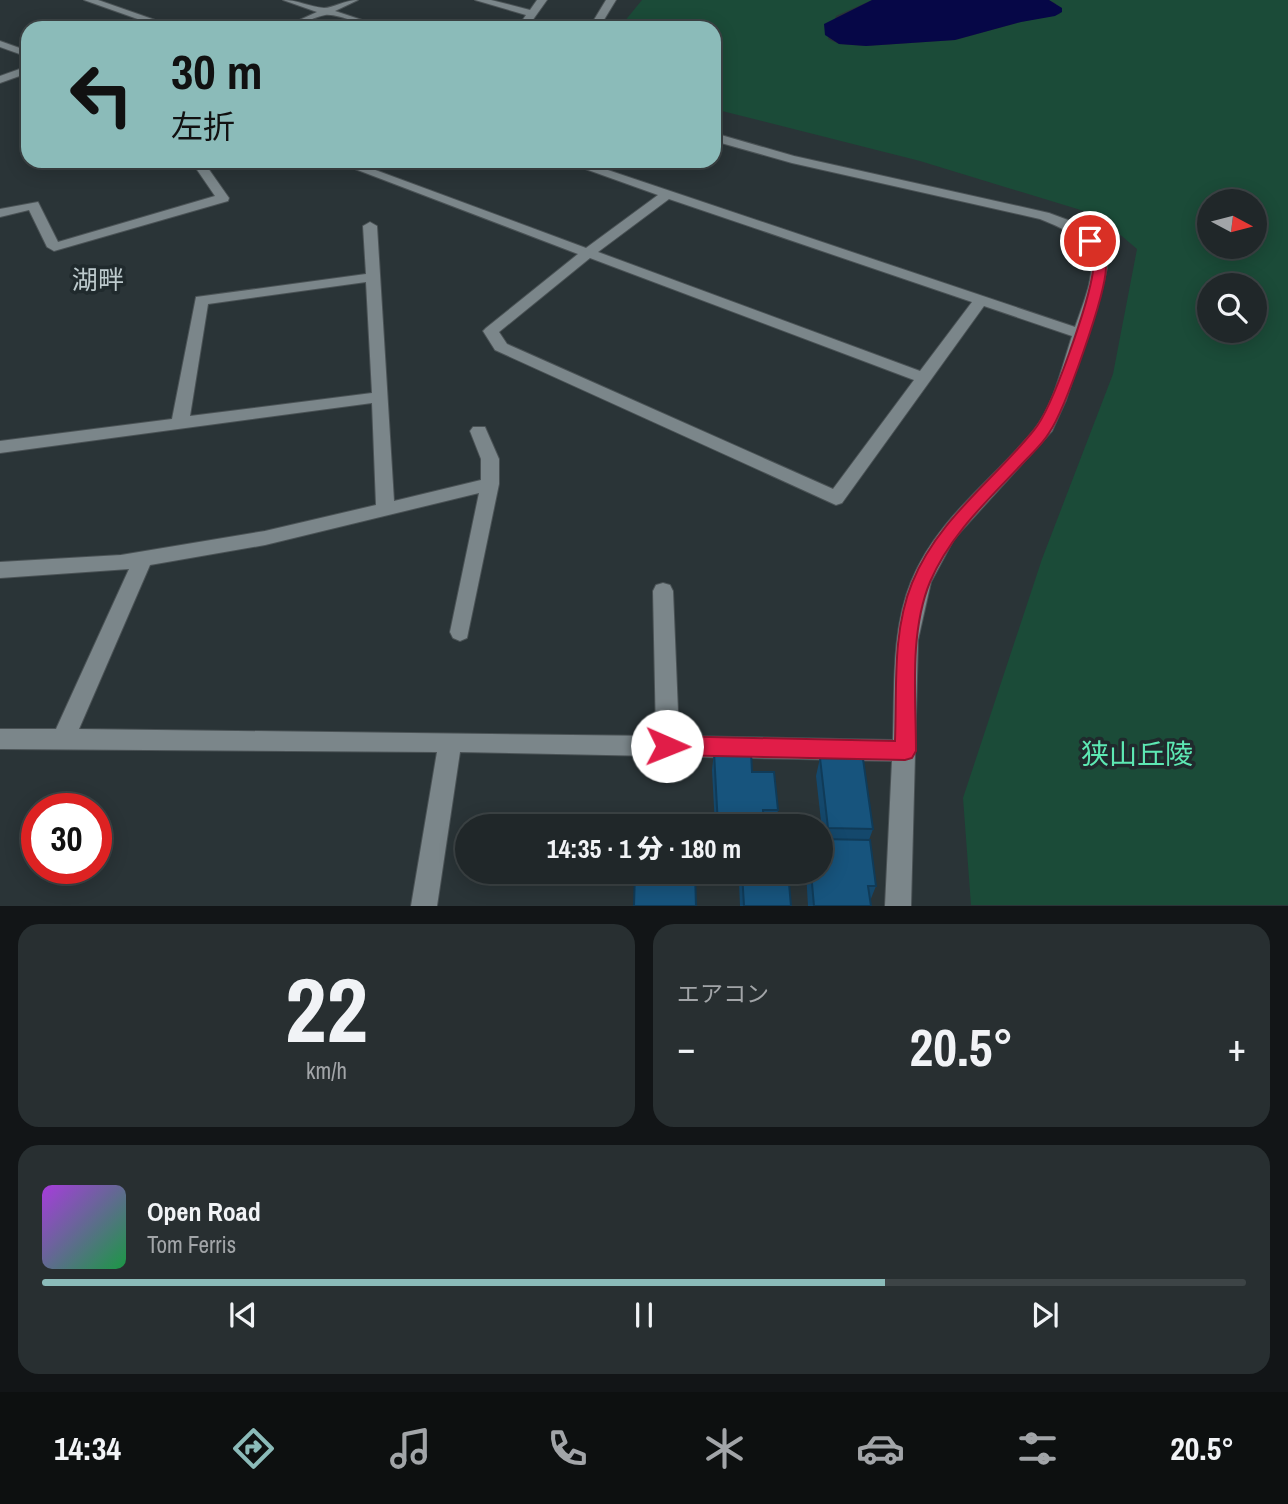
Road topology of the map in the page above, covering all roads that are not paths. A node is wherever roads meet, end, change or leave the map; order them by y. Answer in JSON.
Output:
{"nodes":[{"id":1,"x":89,"y":0,"type":"edge"},
{"id":2,"x":288,"y":0,"type":"edge"},
{"id":3,"x":353,"y":0,"type":"edge"},
{"id":4,"x":480,"y":0,"type":"edge"},
{"id":5,"x":542,"y":0,"type":"edge"},
{"id":6,"x":611,"y":0,"type":"edge"},
{"id":7,"x":326,"y":11,"type":"junction"},
{"id":8,"x":532,"y":14,"type":"junction"},
{"id":9,"x":152,"y":21,"type":"edge"},
{"id":10,"x":303,"y":21,"type":"edge"},
{"id":11,"x":358,"y":21,"type":"edge"},
{"id":12,"x":527,"y":21,"type":"edge"},
{"id":13,"x":598,"y":21,"type":"edge"},
{"id":14,"x":0,"y":44,"type":"edge"},
{"id":15,"x":21,"y":52,"type":"edge"},
{"id":16,"x":21,"y":72,"type":"edge"},
{"id":17,"x":0,"y":80,"type":"edge"},
{"id":18,"x":721,"y":139,"type":"edge"},
{"id":19,"x":202,"y":168,"type":"edge"},
{"id":20,"x":359,"y":168,"type":"edge"},
{"id":21,"x":590,"y":168,"type":"edge"},
{"id":22,"x":666,"y":194,"type":"junction"},
{"id":23,"x":0,"y":213,"type":"edge"},
{"id":24,"x":370,"y":226,"type":"dead end"},
{"id":25,"x":588,"y":253,"type":"junction"},
{"id":26,"x":374,"y":277,"type":"junction"},
{"id":27,"x":981,"y":300,"type":"junction"},
{"id":28,"x":1080,"y":334,"type":"junction"},
{"id":29,"x":925,"y":379,"type":"junction"},
{"id":30,"x":380,"y":397,"type":"junction"},
{"id":31,"x":180,"y":424,"type":"junction"},
{"id":32,"x":479,"y":431,"type":"dead end"},
{"id":33,"x":0,"y":446,"type":"edge"},
{"id":34,"x":490,"y":484,"type":"junction"},
{"id":35,"x":385,"y":510,"type":"junction"},
{"id":36,"x":143,"y":559,"type":"junction"},
{"id":37,"x":0,"y":570,"type":"edge"},
{"id":38,"x":663,"y":591,"type":"dead end"},
{"id":39,"x":460,"y":632,"type":"dead end"},
{"id":40,"x":0,"y":739,"type":"edge"},
{"id":41,"x":63,"y":739,"type":"junction"},
{"id":42,"x":450,"y":742,"type":"junction"},
{"id":43,"x":667,"y":746,"type":"junction"},
{"id":44,"x":905,"y":751,"type":"junction"},
{"id":45,"x":424,"y":905,"type":"edge"},
{"id":46,"x":898,"y":905,"type":"edge"}],
"edges":[{"from":1,"to":9,"type":"street"},
{"from":2,"to":7,"type":"street"},
{"from":3,"to":7,"type":"street"},
{"from":4,"to":8,"type":"street"},
{"from":5,"to":8,"type":"street"},
{"from":6,"to":13,"type":"street"},
{"from":7,"to":10,"type":"street"},
{"from":7,"to":11,"type":"street"},
{"from":8,"to":12,"type":"street"},
{"from":14,"to":15,"type":"street"},
{"from":16,"to":17,"type":"street"},
{"from":18,"to":28,"type":"street"},
{"from":19,"to":23,"type":"street"},
{"from":20,"to":25,"type":"street"},
{"from":21,"to":22,"type":"street"},
{"from":22,"to":25,"type":"street"},
{"from":22,"to":27,"type":"street"},
{"from":24,"to":26,"type":"street"},
{"from":25,"to":29,"type":"street"},
{"from":25,"to":29,"type":"street"},
{"from":26,"to":30,"type":"street"},
{"from":26,"to":31,"type":"street"},
{"from":27,"to":28,"type":"street"},
{"from":27,"to":29,"type":"street"},
{"from":28,"to":44,"type":"street"},
{"from":30,"to":31,"type":"street"},
{"from":30,"to":35,"type":"street"},
{"from":31,"to":33,"type":"street"},
{"from":32,"to":34,"type":"street"},
{"from":34,"to":35,"type":"street"},
{"from":34,"to":39,"type":"street"},
{"from":35,"to":36,"type":"street"},
{"from":36,"to":37,"type":"street"},
{"from":36,"to":41,"type":"street"},
{"from":38,"to":43,"type":"street"},
{"from":40,"to":41,"type":"street"},
{"from":41,"to":42,"type":"street"},
{"from":42,"to":43,"type":"street"},
{"from":42,"to":45,"type":"street"},
{"from":43,"to":44,"type":"street"},
{"from":44,"to":46,"type":"street"}]}
